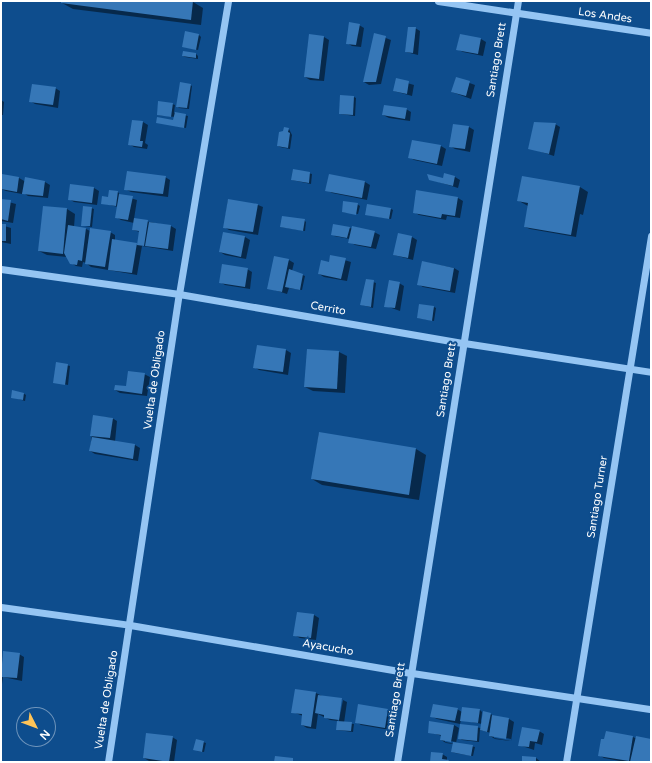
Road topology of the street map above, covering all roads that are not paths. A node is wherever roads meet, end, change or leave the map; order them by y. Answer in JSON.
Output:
{"nodes":[{"id":1,"x":228,"y":1,"type":"edge"},
{"id":2,"x":438,"y":1,"type":"edge"},
{"id":3,"x":518,"y":1,"type":"edge"},
{"id":4,"x":516,"y":14,"type":"junction"},
{"id":5,"x":651,"y":33,"type":"edge"},
{"id":6,"x":651,"y":236,"type":"edge"},
{"id":7,"x":1,"y":269,"type":"edge"},
{"id":8,"x":179,"y":294,"type":"junction"},
{"id":9,"x":464,"y":343,"type":"junction"},
{"id":10,"x":630,"y":369,"type":"junction"},
{"id":11,"x":651,"y":372,"type":"edge"},
{"id":12,"x":1,"y":607,"type":"edge"},
{"id":13,"x":130,"y":625,"type":"junction"},
{"id":14,"x":412,"y":673,"type":"junction"},
{"id":15,"x":576,"y":698,"type":"junction"},
{"id":16,"x":651,"y":709,"type":"edge"},
{"id":17,"x":108,"y":762,"type":"edge"},
{"id":18,"x":398,"y":762,"type":"edge"},
{"id":19,"x":566,"y":762,"type":"edge"}],
"edges":[{"from":1,"to":8,"type":"street","name":"Vuelta de Obligado"},
{"from":2,"to":4,"type":"street","name":"Los Andes"},
{"from":3,"to":4,"type":"street","name":"Santiago Brett"},
{"from":4,"to":5,"type":"street","name":"Los Andes"},
{"from":4,"to":9,"type":"street","name":"Santiago Brett"},
{"from":6,"to":10,"type":"street","name":"Santiago Turner"},
{"from":7,"to":8,"type":"street","name":"Cerrito"},
{"from":8,"to":9,"type":"street","name":"Cerrito"},
{"from":8,"to":13,"type":"street","name":"Vuelta de Obligado"},
{"from":9,"to":10,"type":"street","name":"Cerrito"},
{"from":9,"to":14,"type":"street","name":"Santiago Brett"},
{"from":10,"to":11,"type":"street","name":"Cerrito"},
{"from":10,"to":15,"type":"street","name":"Santiago Turner"},
{"from":12,"to":13,"type":"street","name":"Ayacucho"},
{"from":13,"to":14,"type":"street","name":"Ayacucho"},
{"from":13,"to":17,"type":"street","name":"Vuelta de Obligado"},
{"from":14,"to":15,"type":"street","name":"Ayacucho"},
{"from":14,"to":18,"type":"street","name":"Santiago Brett"},
{"from":15,"to":16,"type":"street","name":"Ayacucho"},
{"from":15,"to":19,"type":"street","name":"Santiago Turner"}]}
